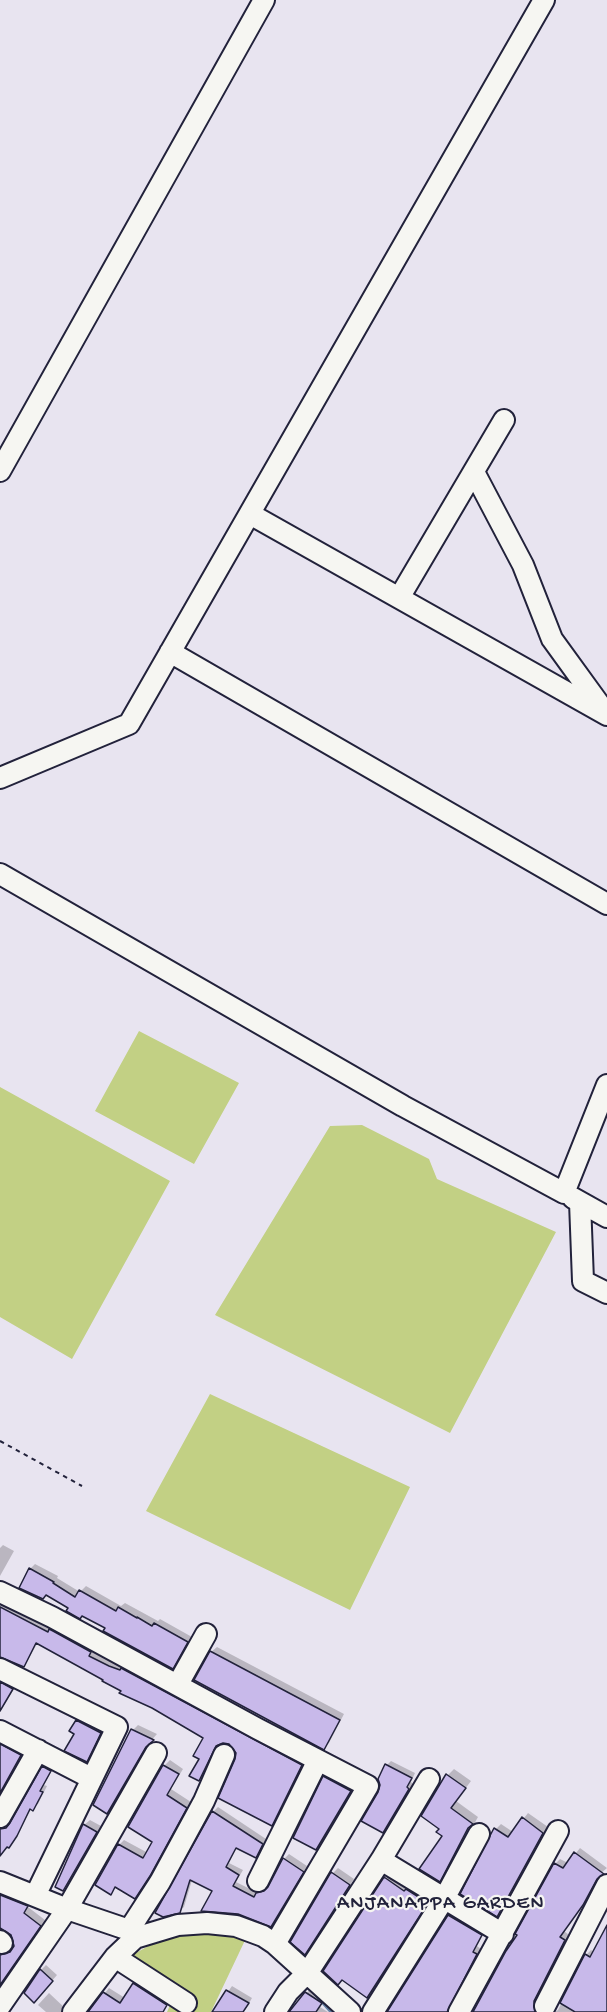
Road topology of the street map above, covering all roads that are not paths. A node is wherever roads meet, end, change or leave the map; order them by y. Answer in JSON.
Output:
{"nodes":[{"id":1,"x":264,"y":0,"type":"edge"},
{"id":2,"x":544,"y":0,"type":"edge"},
{"id":3,"x":504,"y":420,"type":"dead end"},
{"id":4,"x":0,"y":471,"type":"edge"},
{"id":5,"x":474,"y":472,"type":"junction"},
{"id":6,"x":250,"y":514,"type":"junction"},
{"id":7,"x":399,"y":598,"type":"junction"},
{"id":8,"x":170,"y":652,"type":"junction"},
{"id":9,"x":607,"y":715,"type":"edge"},
{"id":10,"x":0,"y":777,"type":"edge"},
{"id":11,"x":0,"y":874,"type":"edge"},
{"id":12,"x":607,"y":904,"type":"edge"},
{"id":13,"x":607,"y":1085,"type":"edge"},
{"id":14,"x":572,"y":1198,"type":"junction"},
{"id":15,"x":607,"y":1217,"type":"edge"},
{"id":16,"x":607,"y":1293,"type":"edge"},
{"id":17,"x":0,"y":1592,"type":"edge"},
{"id":18,"x":206,"y":1634,"type":"dead end"},
{"id":19,"x":0,"y":1669,"type":"edge"},
{"id":20,"x":177,"y":1684,"type":"junction"},
{"id":21,"x":0,"y":1731,"type":"edge"},
{"id":22,"x":38,"y":1750,"type":"junction"},
{"id":23,"x":156,"y":1753,"type":"dead end"},
{"id":24,"x":224,"y":1755,"type":"dead end"},
{"id":25,"x":318,"y":1760,"type":"junction"},
{"id":26,"x":91,"y":1778,"type":"junction"},
{"id":27,"x":429,"y":1779,"type":"dead end"},
{"id":28,"x":2,"y":1811,"type":"edge"},
{"id":29,"x":558,"y":1831,"type":"dead end"},
{"id":30,"x":479,"y":1834,"type":"dead end"},
{"id":31,"x":381,"y":1860,"type":"junction"},
{"id":32,"x":258,"y":1881,"type":"dead end"},
{"id":33,"x":0,"y":1882,"type":"edge"},
{"id":34,"x":607,"y":1885,"type":"edge"},
{"id":35,"x":35,"y":1896,"type":"junction"},
{"id":36,"x":444,"y":1899,"type":"junction"},
{"id":37,"x":67,"y":1909,"type":"junction"},
{"id":38,"x":132,"y":1934,"type":"junction"},
{"id":39,"x":503,"y":1934,"type":"junction"},
{"id":40,"x":275,"y":1944,"type":"junction"},
{"id":41,"x":115,"y":1957,"type":"junction"},
{"id":42,"x":308,"y":1972,"type":"junction"},
{"id":43,"x":186,"y":2002,"type":"dead end"},
{"id":44,"x":0,"y":2006,"type":"edge"},
{"id":45,"x":78,"y":2010,"type":"edge"},
{"id":46,"x":547,"y":2010,"type":"edge"},
{"id":47,"x":275,"y":2012,"type":"edge"},
{"id":48,"x":350,"y":2012,"type":"edge"},
{"id":49,"x":373,"y":2012,"type":"edge"},
{"id":50,"x":459,"y":2012,"type":"edge"}],
"edges":[{"from":1,"to":4,"type":"street"},
{"from":2,"to":6,"type":"street"},
{"from":3,"to":5,"type":"street"},
{"from":5,"to":7,"type":"street"},
{"from":5,"to":9,"type":"street"},
{"from":6,"to":7,"type":"street"},
{"from":6,"to":8,"type":"street"},
{"from":7,"to":9,"type":"street"},
{"from":8,"to":10,"type":"street"},
{"from":8,"to":12,"type":"street"},
{"from":11,"to":14,"type":"street"},
{"from":13,"to":14,"type":"street"},
{"from":14,"to":15,"type":"street"},
{"from":14,"to":16,"type":"street"},
{"from":17,"to":20,"type":"street"},
{"from":18,"to":20,"type":"street"},
{"from":19,"to":26,"type":"street"},
{"from":20,"to":25,"type":"street"},
{"from":21,"to":22,"type":"street"},
{"from":22,"to":26,"type":"street"},
{"from":22,"to":28,"type":"street"},
{"from":23,"to":37,"type":"street"},
{"from":24,"to":38,"type":"street"},
{"from":25,"to":32,"type":"street"},
{"from":25,"to":40,"type":"street"},
{"from":26,"to":35,"type":"street"},
{"from":27,"to":31,"type":"street"},
{"from":29,"to":39,"type":"street"},
{"from":30,"to":36,"type":"street"},
{"from":31,"to":36,"type":"street"},
{"from":31,"to":42,"type":"street"},
{"from":33,"to":35,"type":"street"},
{"from":34,"to":46,"type":"street"},
{"from":35,"to":37,"type":"street"},
{"from":36,"to":39,"type":"street"},
{"from":36,"to":49,"type":"street"},
{"from":37,"to":38,"type":"street"},
{"from":37,"to":44,"type":"street"},
{"from":38,"to":40,"type":"street"},
{"from":38,"to":41,"type":"street"},
{"from":39,"to":50,"type":"street"},
{"from":40,"to":42,"type":"street"},
{"from":41,"to":43,"type":"street"},
{"from":41,"to":45,"type":"street"},
{"from":42,"to":47,"type":"street"},
{"from":42,"to":48,"type":"street"}]}
